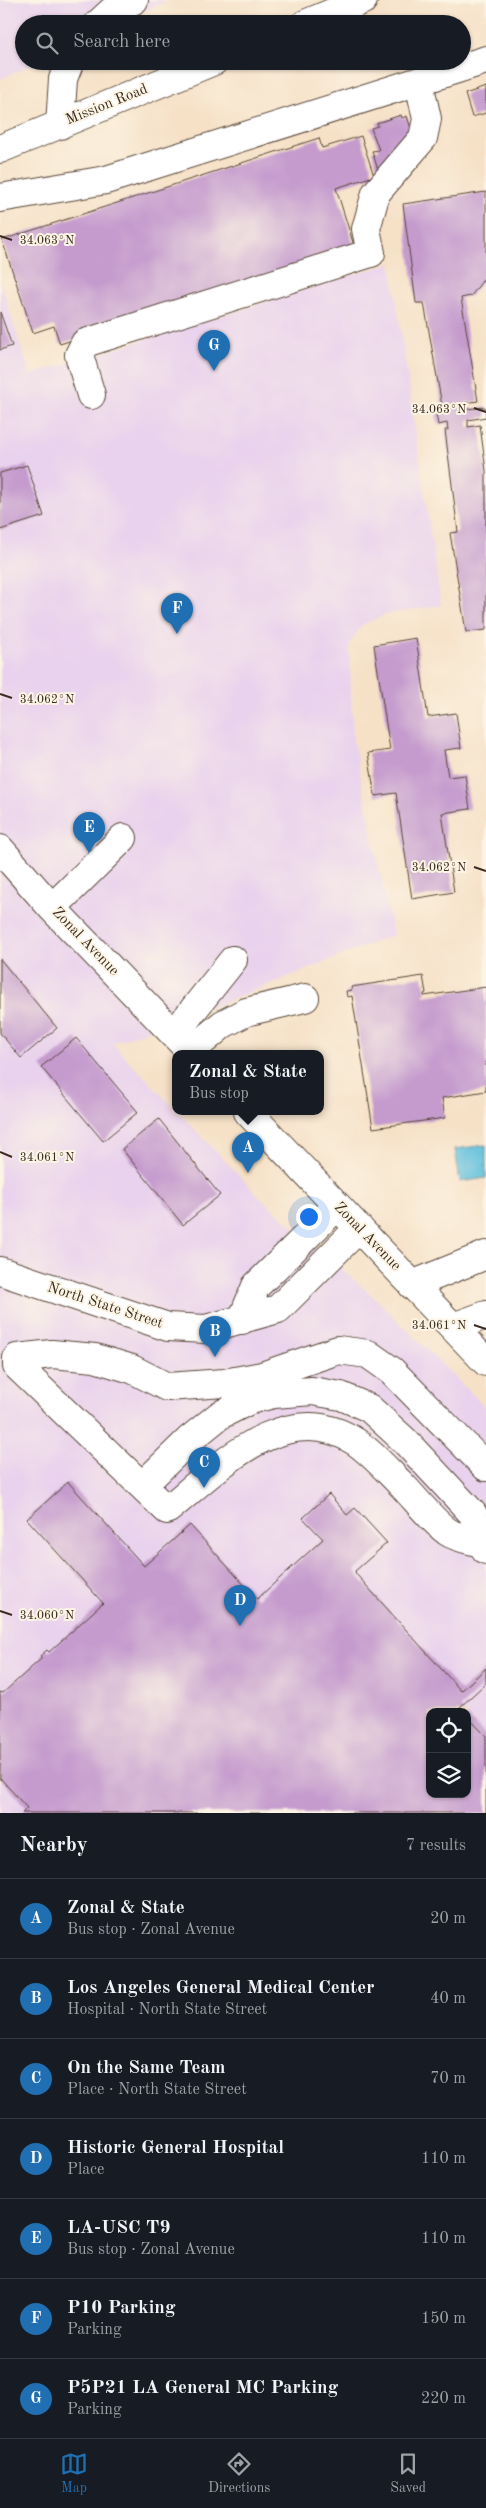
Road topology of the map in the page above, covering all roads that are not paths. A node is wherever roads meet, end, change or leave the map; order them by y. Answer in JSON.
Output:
{"nodes":[{"id":1,"x":134,"y":0,"type":"edge"},
{"id":2,"x":363,"y":0,"type":"edge"},
{"id":3,"x":108,"y":15,"type":"edge"},
{"id":4,"x":327,"y":15,"type":"edge"},
{"id":5,"x":486,"y":60,"type":"edge"},
{"id":6,"x":471,"y":65,"type":"edge"},
{"id":7,"x":66,"y":70,"type":"edge"},
{"id":8,"x":192,"y":70,"type":"edge"},
{"id":9,"x":456,"y":70,"type":"edge"},
{"id":10,"x":419,"y":82,"type":"junction"},
{"id":11,"x":60,"y":125,"type":"junction"},
{"id":12,"x":0,"y":149,"type":"edge"},
{"id":13,"x":0,"y":198,"type":"edge"},
{"id":14,"x":92,"y":395,"type":"dead end"},
{"id":15,"x":123,"y":838,"type":"dead end"},
{"id":16,"x":0,"y":849,"type":"edge"},
{"id":17,"x":52,"y":908,"type":"junction"},
{"id":18,"x":233,"y":960,"type":"dead end"},
{"id":19,"x":304,"y":998,"type":"dead end"},
{"id":20,"x":186,"y":1046,"type":"edge"},
{"id":21,"x":251,"y":1115,"type":"edge"},
{"id":22,"x":337,"y":1206,"type":"junction"},
{"id":23,"x":359,"y":1228,"type":"junction"},
{"id":24,"x":486,"y":1255,"type":"edge"},
{"id":25,"x":0,"y":1271,"type":"edge"},
{"id":26,"x":412,"y":1285,"type":"junction"},
{"id":27,"x":486,"y":1315,"type":"edge"},
{"id":28,"x":242,"y":1320,"type":"junction"},
{"id":29,"x":453,"y":1327,"type":"junction"},
{"id":30,"x":486,"y":1362,"type":"edge"},
{"id":31,"x":486,"y":1467,"type":"edge"},
{"id":32,"x":142,"y":1486,"type":"junction"},
{"id":33,"x":486,"y":1514,"type":"edge"},
{"id":34,"x":483,"y":1547,"type":"edge"}],
"edges":[{"from":1,"to":3,"type":"street"},
{"from":2,"to":4,"type":"street"},
{"from":5,"to":6,"type":"street"},
{"from":7,"to":11,"type":"street"},
{"from":8,"to":11,"type":"street","name":"Mission Road"},
{"from":9,"to":10,"type":"street"},
{"from":10,"to":13,"type":"street"},
{"from":10,"to":14,"type":"street"},
{"from":11,"to":12,"type":"street","name":"Mission Road"},
{"from":15,"to":17,"type":"street"},
{"from":16,"to":17,"type":"street","name":"Zonal Avenue"},
{"from":17,"to":20,"type":"street","name":"Zonal Avenue"},
{"from":18,"to":20,"type":"street"},
{"from":19,"to":20,"type":"street"},
{"from":21,"to":22,"type":"street","name":"Zonal Avenue"},
{"from":22,"to":23,"type":"street","name":"Zonal Avenue"},
{"from":22,"to":28,"type":"street"},
{"from":23,"to":26,"type":"street","name":"Zonal Avenue"},
{"from":23,"to":28,"type":"street","name":"North State Street"},
{"from":24,"to":26,"type":"street"},
{"from":25,"to":28,"type":"street","name":"North State Street"},
{"from":26,"to":29,"type":"street","name":"Zonal Avenue"},
{"from":27,"to":29,"type":"street"},
{"from":29,"to":30,"type":"street","name":"Zonal Avenue"},
{"from":31,"to":32,"type":"street"},
{"from":32,"to":34,"type":"street"},
{"from":32,"to":34,"type":"street"},
{"from":33,"to":34,"type":"street"}]}
